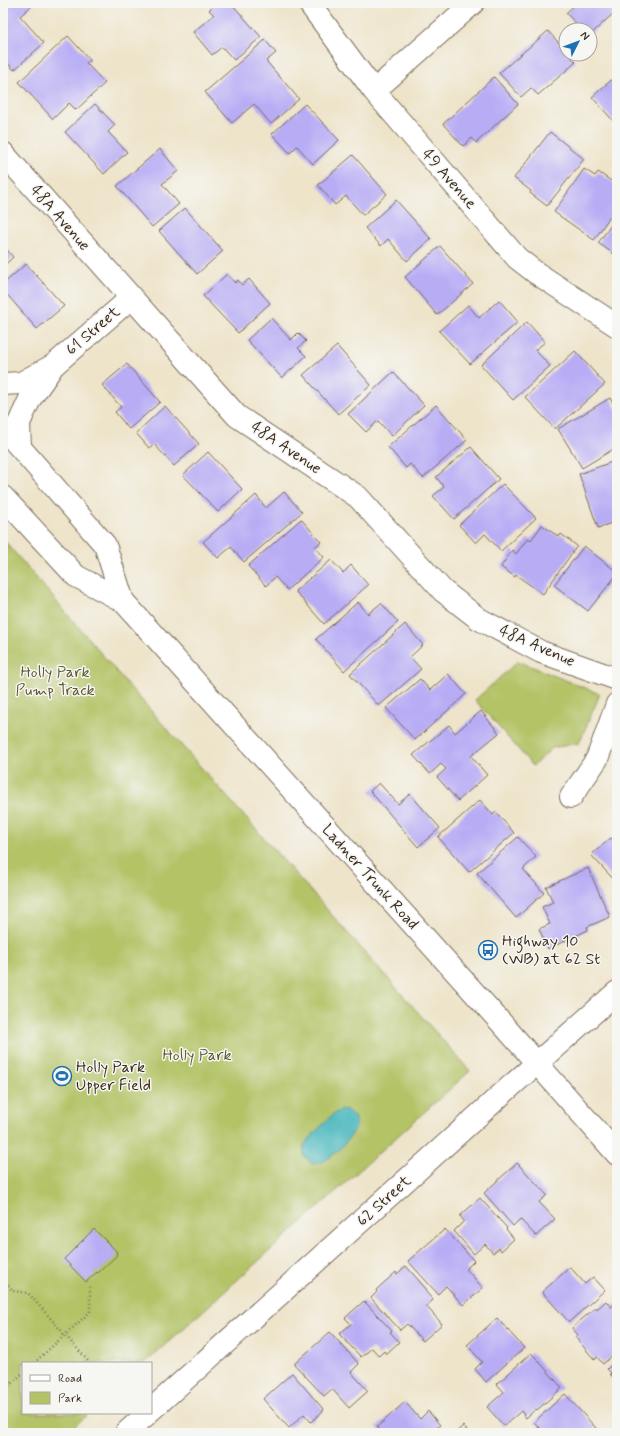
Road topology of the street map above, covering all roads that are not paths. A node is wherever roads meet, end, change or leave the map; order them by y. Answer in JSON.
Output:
{"nodes":[{"id":1,"x":309,"y":3,"type":"edge"},
{"id":2,"x":473,"y":3,"type":"edge"},
{"id":3,"x":374,"y":92,"type":"junction"},
{"id":4,"x":3,"y":153,"type":"edge"},
{"id":5,"x":131,"y":298,"type":"junction"},
{"id":6,"x":617,"y":326,"type":"edge"},
{"id":7,"x":54,"y":365,"type":"junction"},
{"id":8,"x":3,"y":384,"type":"edge"},
{"id":9,"x":3,"y":428,"type":"edge"},
{"id":10,"x":20,"y":447,"type":"junction"},
{"id":11,"x":3,"y":497,"type":"edge"},
{"id":12,"x":123,"y":601,"type":"junction"},
{"id":13,"x":617,"y":679,"type":"edge"},
{"id":14,"x":617,"y":704,"type":"edge"},
{"id":15,"x":571,"y":797,"type":"dead end"},
{"id":16,"x":617,"y":992,"type":"edge"},
{"id":17,"x":536,"y":1063,"type":"junction"},
{"id":18,"x":617,"y":1154,"type":"edge"},
{"id":19,"x":152,"y":1409,"type":"edge"},
{"id":20,"x":147,"y":1414,"type":"edge"},
{"id":21,"x":126,"y":1433,"type":"edge"}],
"edges":[{"from":1,"to":3,"type":"street","name":"49 Avenue"},
{"from":2,"to":3,"type":"street"},
{"from":3,"to":6,"type":"street","name":"49 Avenue"},
{"from":4,"to":5,"type":"street","name":"48A Avenue"},
{"from":5,"to":7,"type":"street","name":"61 Street"},
{"from":5,"to":13,"type":"street","name":"48A Avenue"},
{"from":7,"to":8,"type":"street","name":"61 Street"},
{"from":7,"to":10,"type":"street","name":"61 Street"},
{"from":9,"to":10,"type":"street","name":"Ladner Trunk Road"},
{"from":10,"to":12,"type":"street","name":"Ladner Trunk Road"},
{"from":11,"to":12,"type":"street","name":"Ladner Trunk Road"},
{"from":12,"to":17,"type":"street","name":"Ladner Trunk Road"},
{"from":14,"to":15,"type":"street"},
{"from":16,"to":17,"type":"street","name":"62 Street"},
{"from":17,"to":18,"type":"street","name":"Ladner Trunk Road"},
{"from":17,"to":19,"type":"street","name":"62 Street"},
{"from":20,"to":21,"type":"street"}]}
